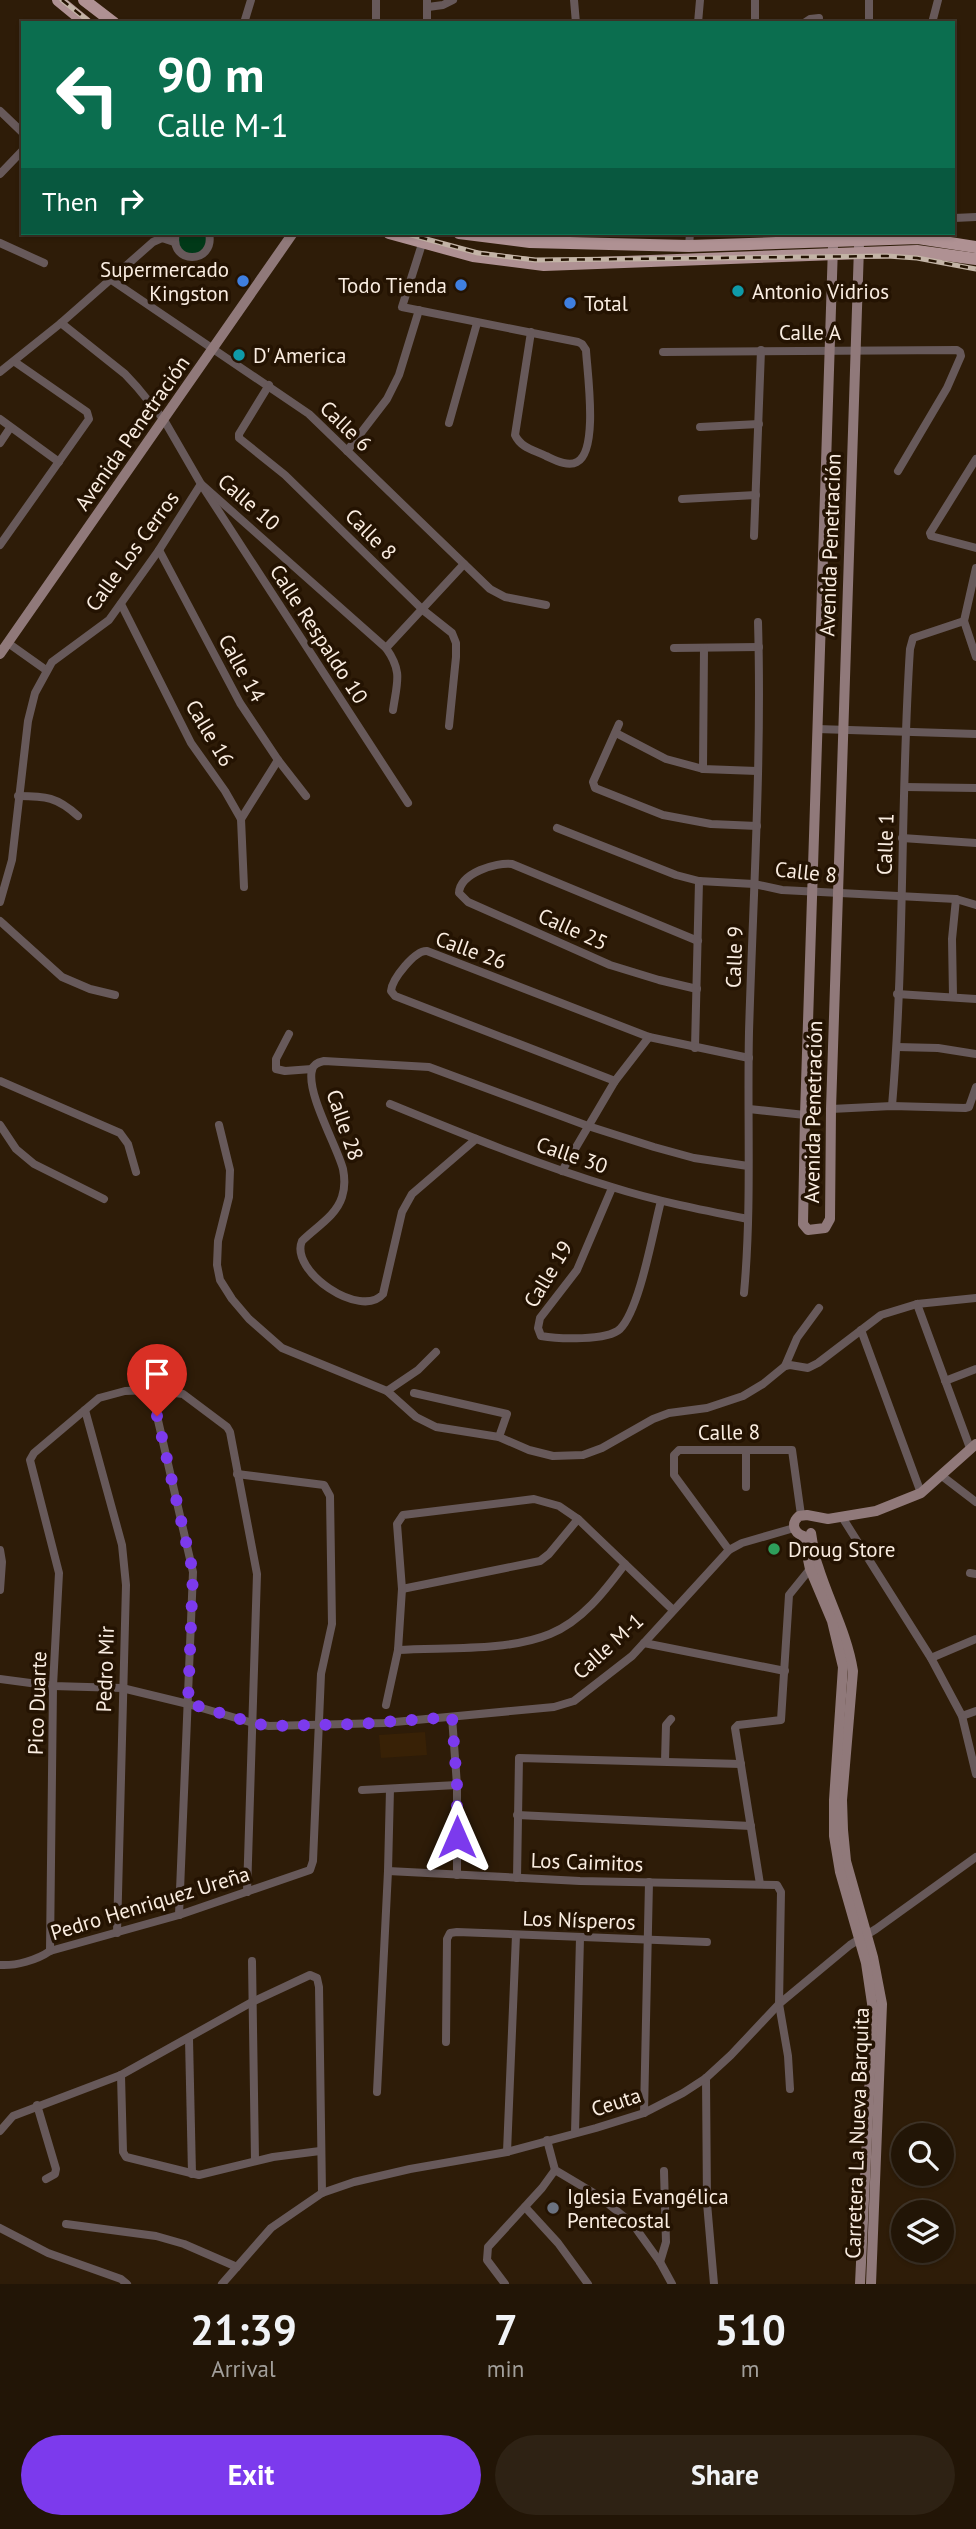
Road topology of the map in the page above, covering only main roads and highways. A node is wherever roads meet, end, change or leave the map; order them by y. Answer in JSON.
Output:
{"nodes":[{"id":1,"x":58,"y":0,"type":"edge"},
{"id":2,"x":91,"y":2,"type":"edge"},
{"id":3,"x":84,"y":21,"type":"edge"},
{"id":4,"x":112,"y":21,"type":"edge"},
{"id":5,"x":395,"y":235,"type":"edge"},
{"id":6,"x":475,"y":235,"type":"edge"},
{"id":7,"x":918,"y":235,"type":"edge"},
{"id":8,"x":860,"y":236,"type":"edge"},
{"id":9,"x":690,"y":239,"type":"edge"},
{"id":10,"x":976,"y":247,"type":"edge"},
{"id":11,"x":976,"y":260,"type":"edge"}],
"edges":[{"from":1,"to":3,"type":"main road"},
{"from":2,"to":4,"type":"main road"},
{"from":5,"to":11,"type":"main road"},
{"from":6,"to":9,"type":"main road"},
{"from":7,"to":8,"type":"main road"},
{"from":7,"to":10,"type":"main road"},
{"from":8,"to":9,"type":"main road"}]}
